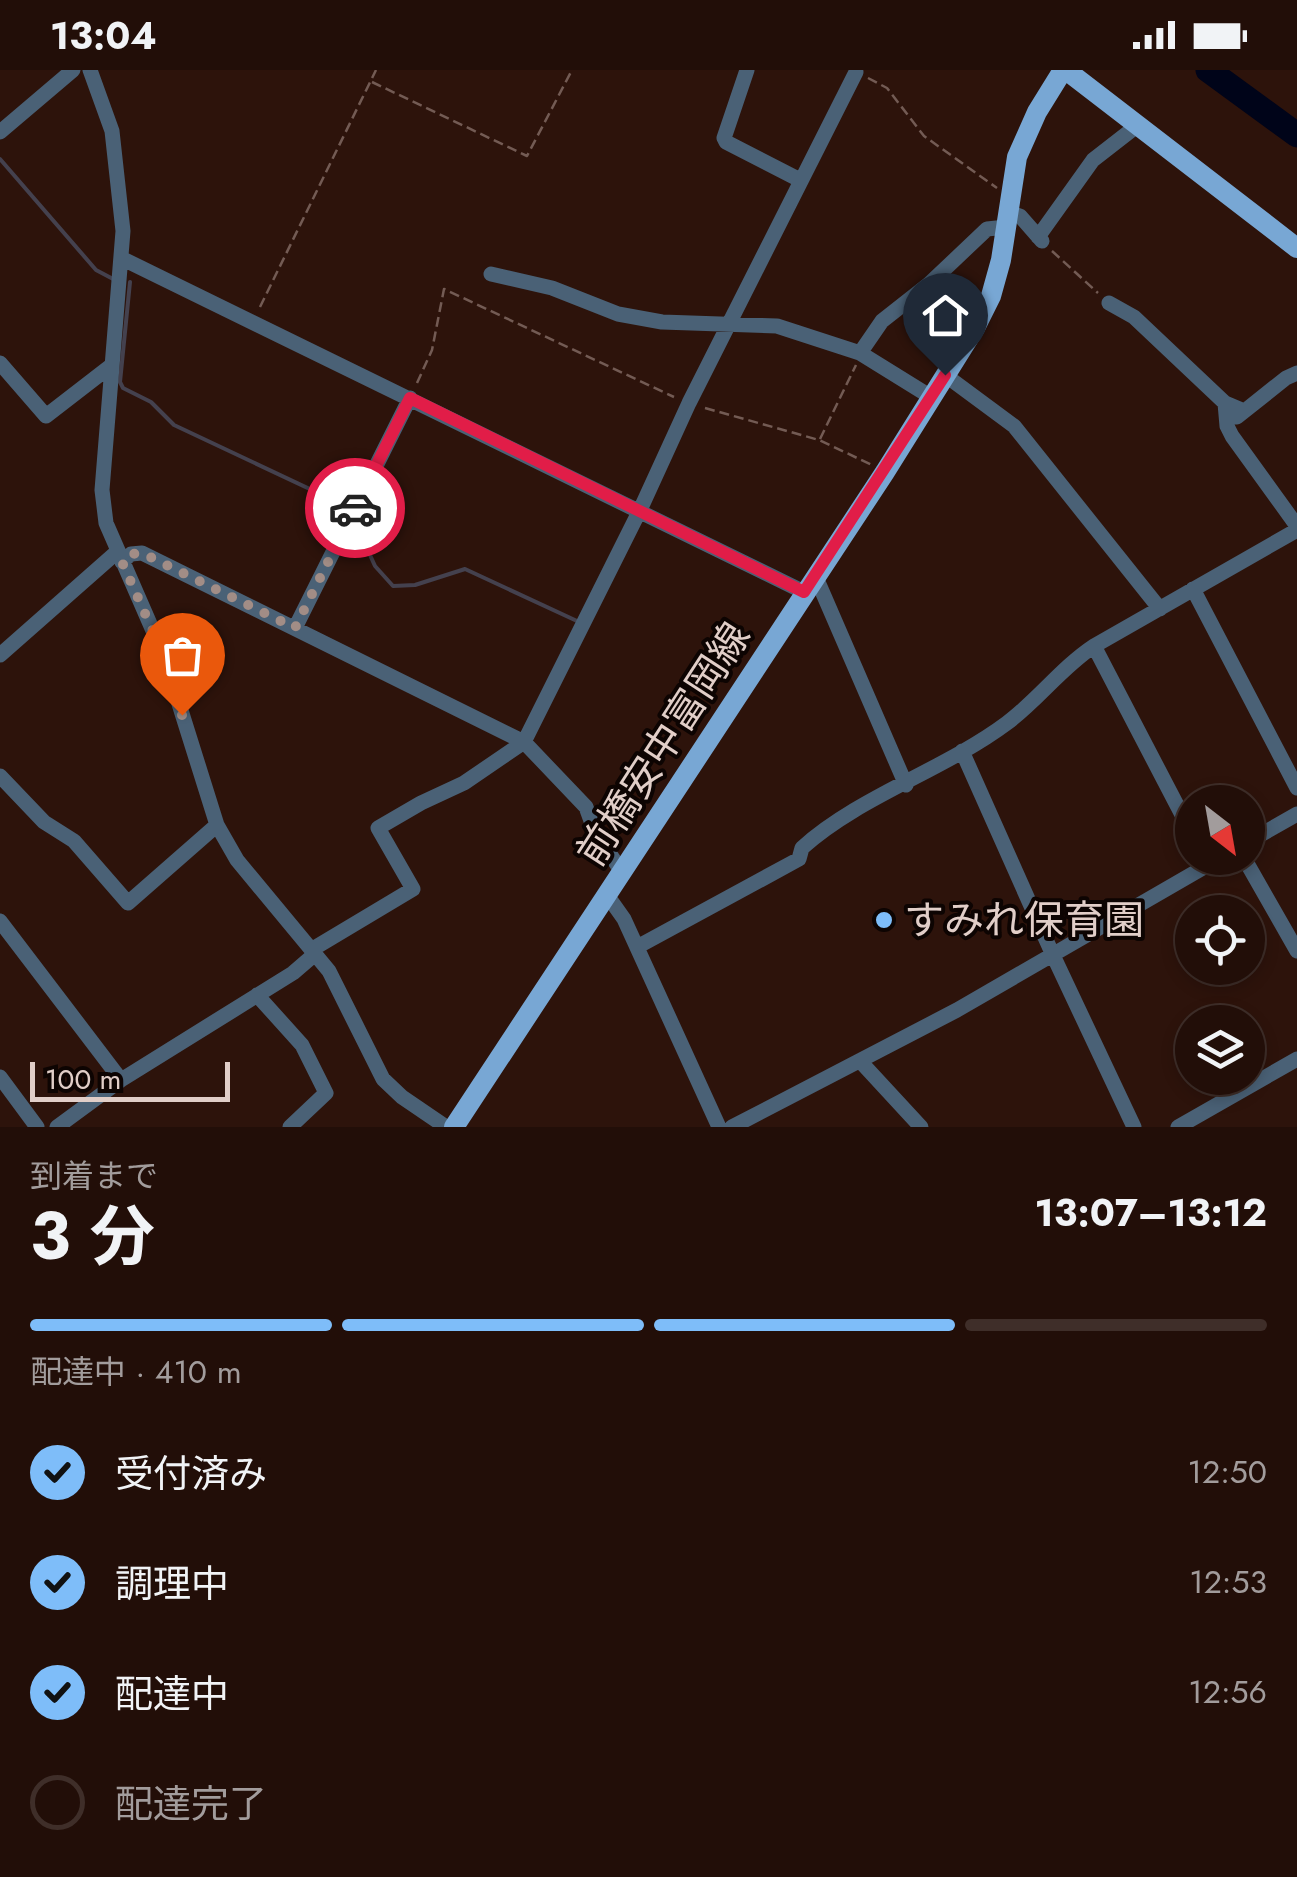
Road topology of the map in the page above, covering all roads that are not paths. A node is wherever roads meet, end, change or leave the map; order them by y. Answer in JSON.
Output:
{"nodes":[{"id":1,"x":72,"y":70,"type":"edge"},
{"id":2,"x":90,"y":70,"type":"edge"},
{"id":3,"x":747,"y":70,"type":"edge"},
{"id":4,"x":1065,"y":70,"type":"edge"},
{"id":5,"x":856,"y":72,"type":"edge"},
{"id":6,"x":1138,"y":126,"type":"junction"},
{"id":7,"x":0,"y":132,"type":"edge"},
{"id":8,"x":800,"y":180,"type":"junction"},
{"id":9,"x":1007,"y":219,"type":"junction"},
{"id":10,"x":1297,"y":248,"type":"edge"},
{"id":11,"x":123,"y":260,"type":"junction"},
{"id":12,"x":491,"y":274,"type":"dead end"},
{"id":13,"x":1108,"y":303,"type":"road end"},
{"id":14,"x":729,"y":326,"type":"junction"},
{"id":15,"x":860,"y":352,"type":"junction"},
{"id":16,"x":0,"y":363,"type":"edge"},
{"id":17,"x":112,"y":365,"type":"junction"},
{"id":18,"x":1297,"y":373,"type":"edge"},
{"id":19,"x":945,"y":375,"type":"junction"},
{"id":20,"x":410,"y":398,"type":"junction"},
{"id":21,"x":931,"y":398,"type":"junction"},
{"id":22,"x":1225,"y":403,"type":"junction"},
{"id":23,"x":1244,"y":411,"type":"junction"},
{"id":24,"x":1227,"y":426,"type":"junction"},
{"id":25,"x":640,"y":510,"type":"junction"},
{"id":26,"x":1297,"y":528,"type":"edge"},
{"id":27,"x":120,"y":556,"type":"junction"},
{"id":28,"x":810,"y":584,"type":"junction"},
{"id":29,"x":1192,"y":590,"type":"junction"},
{"id":30,"x":1160,"y":609,"type":"junction"},
{"id":31,"x":295,"y":628,"type":"junction"},
{"id":32,"x":1094,"y":646,"type":"junction"},
{"id":33,"x":0,"y":655,"type":"edge"},
{"id":34,"x":524,"y":742,"type":"junction"},
{"id":35,"x":962,"y":751,"type":"junction"},
{"id":36,"x":0,"y":776,"type":"edge"},
{"id":37,"x":906,"y":785,"type":"junction"},
{"id":38,"x":1297,"y":788,"type":"edge"},
{"id":39,"x":1175,"y":801,"type":"edge"},
{"id":40,"x":1297,"y":814,"type":"edge"},
{"id":41,"x":216,"y":825,"type":"junction"},
{"id":42,"x":1265,"y":832,"type":"edge"},
{"id":43,"x":622,"y":872,"type":"junction"},
{"id":44,"x":1186,"y":875,"type":"edge"},
{"id":45,"x":1254,"y":875,"type":"edge"},
{"id":46,"x":607,"y":894,"type":"junction"},
{"id":47,"x":0,"y":921,"type":"edge"},
{"id":48,"x":637,"y":947,"type":"junction"},
{"id":49,"x":1297,"y":951,"type":"edge"},
{"id":50,"x":313,"y":952,"type":"junction"},
{"id":51,"x":1052,"y":954,"type":"junction"},
{"id":52,"x":257,"y":995,"type":"junction"},
{"id":53,"x":1297,"y":1060,"type":"edge"},
{"id":54,"x":860,"y":1061,"type":"junction"},
{"id":55,"x":0,"y":1076,"type":"edge"},
{"id":56,"x":121,"y":1080,"type":"junction"},
{"id":57,"x":37,"y":1127,"type":"edge"},
{"id":58,"x":57,"y":1127,"type":"edge"},
{"id":59,"x":290,"y":1127,"type":"edge"},
{"id":60,"x":446,"y":1127,"type":"edge"},
{"id":61,"x":454,"y":1127,"type":"edge"},
{"id":62,"x":720,"y":1127,"type":"edge"},
{"id":63,"x":732,"y":1127,"type":"edge"},
{"id":64,"x":921,"y":1127,"type":"edge"},
{"id":65,"x":1134,"y":1127,"type":"edge"},
{"id":66,"x":1178,"y":1127,"type":"edge"}],
"edges":[{"from":1,"to":7,"type":"street"},
{"from":2,"to":11,"type":"street"},
{"from":3,"to":8,"type":"street"},
{"from":4,"to":6,"type":"main road"},
{"from":4,"to":9,"type":"main road","name":"前橋安中富岡線"},
{"from":5,"to":8,"type":"street"},
{"from":6,"to":9,"type":"street"},
{"from":6,"to":10,"type":"main road"},
{"from":8,"to":14,"type":"street"},
{"from":9,"to":15,"type":"street"},
{"from":9,"to":19,"type":"main road","name":"前橋安中富岡線"},
{"from":11,"to":17,"type":"street"},
{"from":11,"to":20,"type":"street"},
{"from":12,"to":14,"type":"street"},
{"from":13,"to":22,"type":"street"},
{"from":14,"to":15,"type":"street"},
{"from":14,"to":25,"type":"street"},
{"from":15,"to":21,"type":"street"},
{"from":16,"to":17,"type":"street"},
{"from":17,"to":27,"type":"street"},
{"from":18,"to":23,"type":"street"},
{"from":19,"to":21,"type":"main road","name":"前橋安中富岡線"},
{"from":19,"to":30,"type":"street"},
{"from":20,"to":25,"type":"street"},
{"from":20,"to":31,"type":"street"},
{"from":21,"to":28,"type":"main road","name":"前橋安中富岡線"},
{"from":22,"to":23,"type":"street"},
{"from":22,"to":24,"type":"street"},
{"from":23,"to":24,"type":"street"},
{"from":24,"to":26,"type":"street"},
{"from":25,"to":28,"type":"street"},
{"from":25,"to":34,"type":"street"},
{"from":26,"to":29,"type":"street"},
{"from":27,"to":31,"type":"street"},
{"from":27,"to":33,"type":"street"},
{"from":27,"to":41,"type":"street"},
{"from":28,"to":37,"type":"street"},
{"from":28,"to":43,"type":"main road","name":"前橋安中富岡線"},
{"from":29,"to":30,"type":"street"},
{"from":29,"to":38,"type":"street"},
{"from":30,"to":32,"type":"street"},
{"from":31,"to":34,"type":"street"},
{"from":32,"to":35,"type":"street"},
{"from":32,"to":39,"type":"street"},
{"from":34,"to":43,"type":"street"},
{"from":34,"to":50,"type":"street"},
{"from":35,"to":37,"type":"street"},
{"from":35,"to":51,"type":"street"},
{"from":36,"to":41,"type":"street"},
{"from":37,"to":48,"type":"street"},
{"from":40,"to":42,"type":"street"},
{"from":41,"to":50,"type":"street"},
{"from":43,"to":46,"type":"main road","name":"前橋安中富岡線"},
{"from":44,"to":51,"type":"street"},
{"from":45,"to":49,"type":"street"},
{"from":46,"to":48,"type":"street"},
{"from":46,"to":61,"type":"main road","name":"前橋安中富岡線"},
{"from":47,"to":56,"type":"street"},
{"from":48,"to":62,"type":"street"},
{"from":50,"to":52,"type":"street"},
{"from":50,"to":60,"type":"street"},
{"from":51,"to":54,"type":"street"},
{"from":51,"to":65,"type":"street"},
{"from":52,"to":56,"type":"street"},
{"from":52,"to":59,"type":"street"},
{"from":53,"to":66,"type":"street"},
{"from":54,"to":63,"type":"street"},
{"from":54,"to":64,"type":"street"},
{"from":55,"to":57,"type":"street"},
{"from":56,"to":58,"type":"street"}]}
